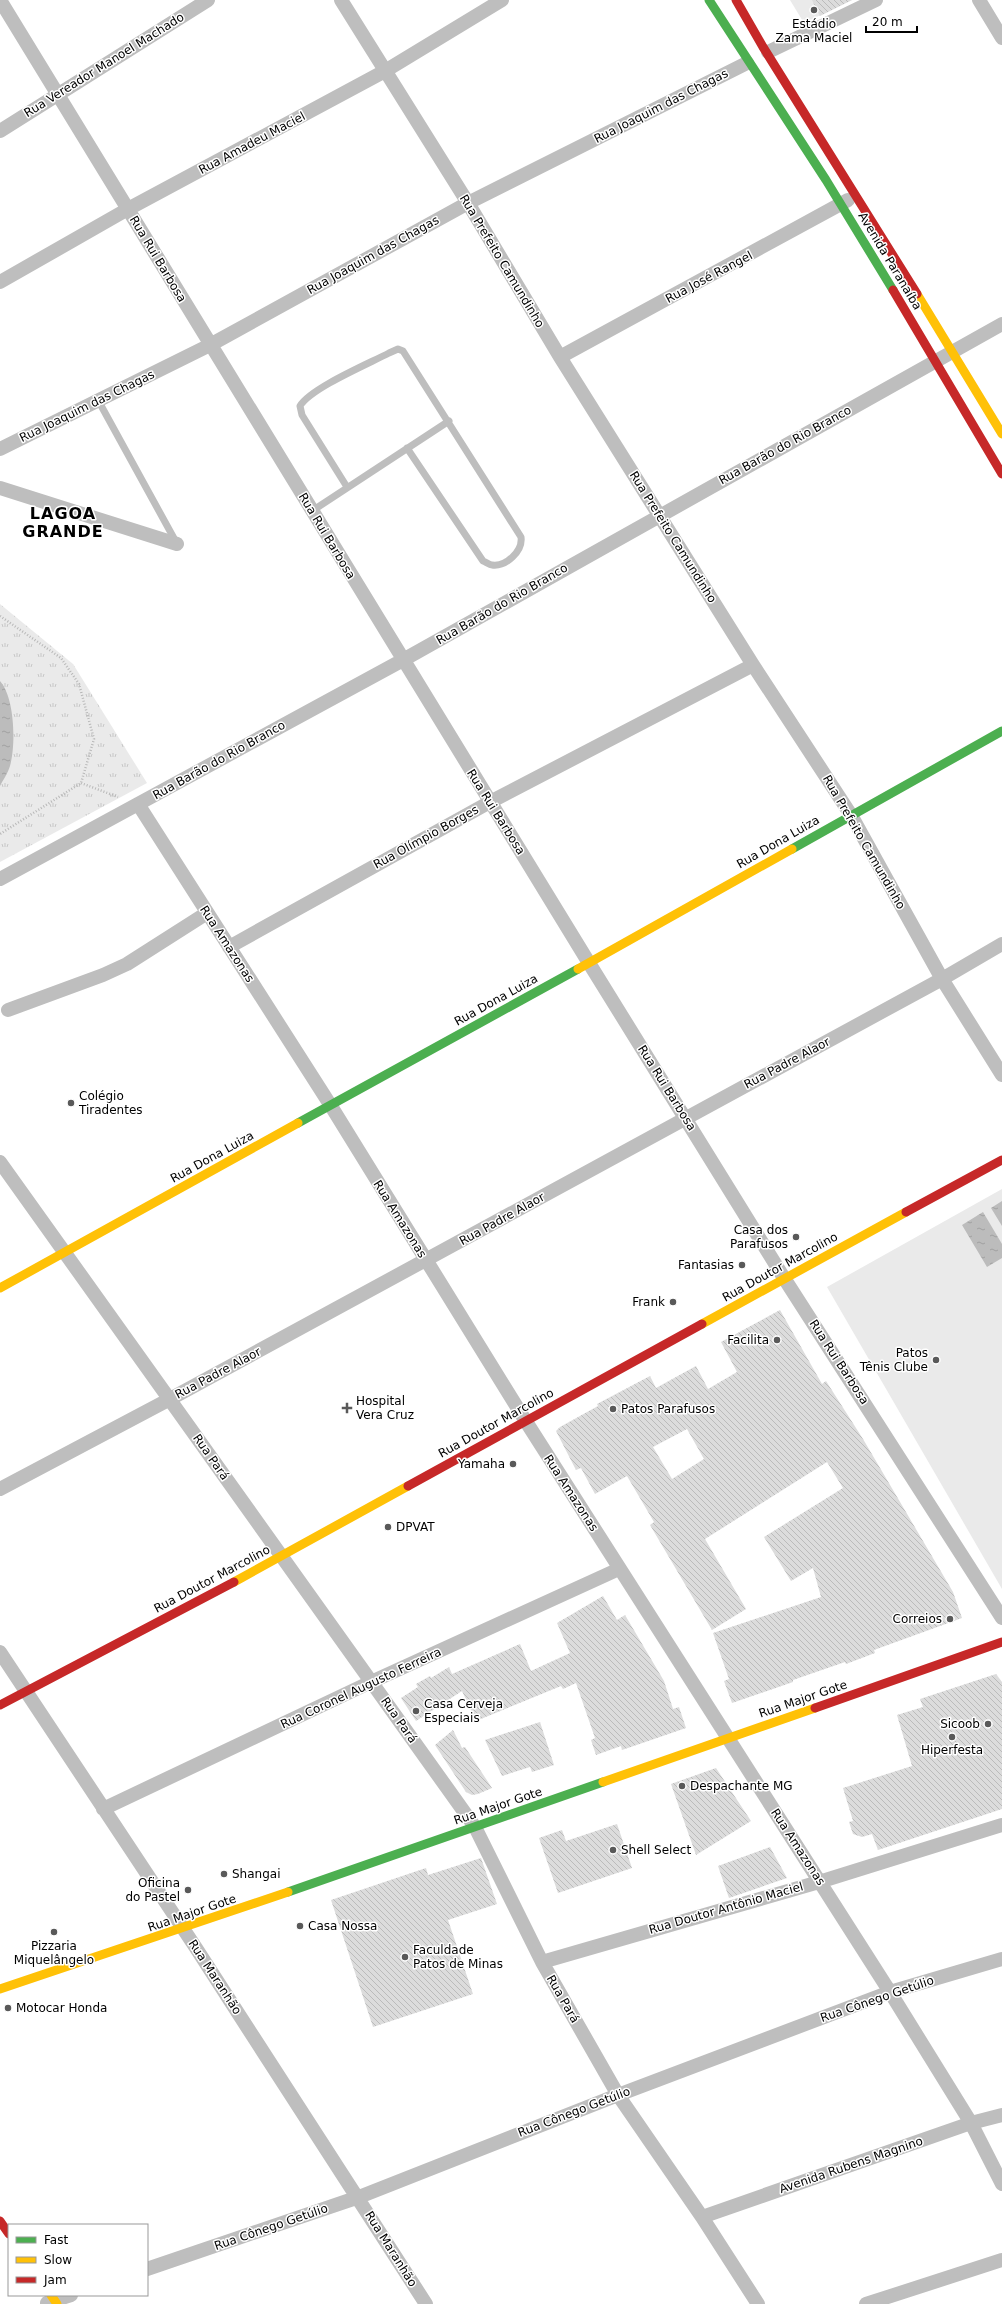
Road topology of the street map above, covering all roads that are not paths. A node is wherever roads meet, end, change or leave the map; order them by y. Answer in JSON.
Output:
{"nodes":[{"id":1,"x":0,"y":0,"type":"edge"},
{"id":2,"x":208,"y":0,"type":"edge"},
{"id":3,"x":341,"y":0,"type":"edge"},
{"id":4,"x":502,"y":0,"type":"edge"},
{"id":5,"x":709,"y":0,"type":"edge"},
{"id":6,"x":736,"y":0,"type":"edge"},
{"id":7,"x":876,"y":0,"type":"edge"},
{"id":8,"x":980,"y":0,"type":"edge"},
{"id":9,"x":1002,"y":38,"type":"edge"},
{"id":10,"x":766,"y":52,"type":"junction"},
{"id":11,"x":748,"y":63,"type":"junction"},
{"id":12,"x":385,"y":71,"type":"junction"},
{"id":13,"x":58,"y":94,"type":"junction"},
{"id":14,"x":0,"y":131,"type":"edge"},
{"id":15,"x":857,"y":195,"type":"junction"},
{"id":16,"x":468,"y":203,"type":"junction"},
{"id":17,"x":842,"y":205,"type":"junction"},
{"id":18,"x":128,"y":209,"type":"junction"},
{"id":19,"x":0,"y":282,"type":"edge"},
{"id":20,"x":1002,"y":324,"type":"edge"},
{"id":21,"x":210,"y":345,"type":"junction"},
{"id":22,"x":952,"y":351,"type":"junction"},
{"id":23,"x":560,"y":357,"type":"junction"},
{"id":24,"x":936,"y":360,"type":"junction"},
{"id":25,"x":98,"y":400,"type":"junction"},
{"id":26,"x":449,"y":421,"type":"junction"},
{"id":27,"x":1002,"y":434,"type":"edge"},
{"id":28,"x":0,"y":448,"type":"edge"},
{"id":29,"x":407,"y":448,"type":"junction"},
{"id":30,"x":1002,"y":474,"type":"edge"},
{"id":31,"x":0,"y":488,"type":"edge"},
{"id":32,"x":347,"y":488,"type":"junction"},
{"id":33,"x":312,"y":510,"type":"junction"},
{"id":34,"x":659,"y":515,"type":"junction"},
{"id":35,"x":177,"y":544,"type":"joint"},
{"id":36,"x":403,"y":660,"type":"junction"},
{"id":37,"x":753,"y":665,"type":"junction"},
{"id":38,"x":1002,"y":731,"type":"edge"},
{"id":39,"x":490,"y":802,"type":"junction"},
{"id":40,"x":138,"y":804,"type":"junction"},
{"id":41,"x":851,"y":815,"type":"junction"},
{"id":42,"x":0,"y":879,"type":"edge"},
{"id":43,"x":207,"y":913,"type":"junction"},
{"id":44,"x":1002,"y":944,"type":"edge"},
{"id":45,"x":229,"y":946,"type":"junction"},
{"id":46,"x":589,"y":963,"type":"junction"},
{"id":47,"x":942,"y":979,"type":"junction"},
{"id":48,"x":8,"y":1010,"type":"dead end"},
{"id":49,"x":1002,"y":1075,"type":"edge"},
{"id":50,"x":330,"y":1106,"type":"junction"},
{"id":51,"x":685,"y":1118,"type":"junction"},
{"id":52,"x":1002,"y":1160,"type":"edge"},
{"id":53,"x":0,"y":1162,"type":"edge"},
{"id":54,"x":65,"y":1252,"type":"junction"},
{"id":55,"x":426,"y":1260,"type":"junction"},
{"id":56,"x":784,"y":1278,"type":"junction"},
{"id":57,"x":0,"y":1288,"type":"edge"},
{"id":58,"x":170,"y":1399,"type":"junction"},
{"id":59,"x":525,"y":1420,"type":"junction"},
{"id":60,"x":0,"y":1489,"type":"edge"},
{"id":61,"x":282,"y":1557,"type":"junction"},
{"id":62,"x":619,"y":1569,"type":"junction"},
{"id":63,"x":1002,"y":1618,"type":"edge"},
{"id":64,"x":1002,"y":1642,"type":"edge"},
{"id":65,"x":0,"y":1652,"type":"edge"},
{"id":66,"x":371,"y":1682,"type":"junction"},
{"id":67,"x":25,"y":1690,"type":"junction"},
{"id":68,"x":0,"y":1705,"type":"edge"},
{"id":69,"x":728,"y":1738,"type":"junction"},
{"id":70,"x":104,"y":1809,"type":"junction"},
{"id":71,"x":1002,"y":1825,"type":"edge"},
{"id":72,"x":475,"y":1827,"type":"junction"},
{"id":73,"x":819,"y":1882,"type":"junction"},
{"id":74,"x":183,"y":1929,"type":"junction"},
{"id":75,"x":1002,"y":1959,"type":"edge"},
{"id":76,"x":542,"y":1962,"type":"junction"},
{"id":77,"x":0,"y":1989,"type":"edge"},
{"id":78,"x":890,"y":1992,"type":"junction"},
{"id":79,"x":618,"y":2095,"type":"junction"},
{"id":80,"x":1002,"y":2115,"type":"edge"},
{"id":81,"x":971,"y":2123,"type":"junction"},
{"id":82,"x":1002,"y":2184,"type":"edge"},
{"id":83,"x":359,"y":2197,"type":"junction"},
{"id":84,"x":702,"y":2217,"type":"junction"},
{"id":85,"x":0,"y":2221,"type":"edge"},
{"id":86,"x":8,"y":2233,"type":"edge"},
{"id":87,"x":1002,"y":2260,"type":"edge"},
{"id":88,"x":148,"y":2269,"type":"edge"},
{"id":89,"x":68,"y":2296,"type":"edge"},
{"id":90,"x":52,"y":2301,"type":"edge"},
{"id":91,"x":426,"y":2304,"type":"edge"},
{"id":92,"x":758,"y":2304,"type":"edge"},
{"id":93,"x":866,"y":2304,"type":"edge"}],
"edges":[{"from":1,"to":13,"type":"street","name":"Rua Rui Barbosa"},
{"from":2,"to":13,"type":"street","name":"Rua Vereador Manoel Machado"},
{"from":3,"to":12,"type":"street","name":"Rua Prefeito Camundinho"},
{"from":4,"to":12,"type":"street","name":"Rua Amadeu Maciel"},
{"from":5,"to":11,"type":"street","name":"Avenida Paranaíba"},
{"from":6,"to":10,"type":"street","name":"Avenida Paranaíba"},
{"from":7,"to":10,"type":"street"},
{"from":8,"to":9,"type":"street"},
{"from":10,"to":11,"type":"street"},
{"from":10,"to":11,"type":"street"},
{"from":10,"to":15,"type":"street","name":"Avenida Paranaíba"},
{"from":11,"to":16,"type":"street","name":"Rua Joaquim das Chagas"},
{"from":11,"to":17,"type":"street","name":"Avenida Paranaíba"},
{"from":12,"to":16,"type":"street","name":"Rua Prefeito Camundinho"},
{"from":12,"to":18,"type":"street","name":"Rua Amadeu Maciel"},
{"from":13,"to":14,"type":"street","name":"Rua Vereador Manoel Machado"},
{"from":13,"to":18,"type":"street","name":"Rua Rui Barbosa"},
{"from":15,"to":17,"type":"street","name":"Rua José Rangel"},
{"from":15,"to":22,"type":"street","name":"Avenida Paranaíba"},
{"from":16,"to":21,"type":"street","name":"Rua Joaquim das Chagas"},
{"from":16,"to":23,"type":"street","name":"Rua Prefeito Camundinho"},
{"from":17,"to":23,"type":"street","name":"Rua José Rangel"},
{"from":17,"to":24,"type":"street","name":"Avenida Paranaíba"},
{"from":18,"to":19,"type":"street","name":"Rua Amadeu Maciel"},
{"from":18,"to":21,"type":"street","name":"Rua Rui Barbosa"},
{"from":20,"to":22,"type":"street","name":"Rua Barão do Rio Branco"},
{"from":21,"to":25,"type":"street","name":"Rua Joaquim das Chagas"},
{"from":21,"to":33,"type":"street","name":"Rua Rui Barbosa"},
{"from":22,"to":24,"type":"street","name":"Rua Barão do Rio Branco"},
{"from":22,"to":27,"type":"street","name":"Avenida Paranaíba"},
{"from":23,"to":34,"type":"street","name":"Rua Prefeito Camundinho"},
{"from":24,"to":30,"type":"street","name":"Avenida Paranaíba"},
{"from":24,"to":34,"type":"street","name":"Rua Barão do Rio Branco"},
{"from":25,"to":28,"type":"street","name":"Rua Joaquim das Chagas"},
{"from":25,"to":35,"type":"lane"},
{"from":26,"to":29,"type":"lane"},
{"from":26,"to":29,"type":"lane"},
{"from":26,"to":32,"type":"lane"},
{"from":29,"to":32,"type":"lane"},
{"from":31,"to":35,"type":"street"},
{"from":32,"to":33,"type":"lane"},
{"from":33,"to":36,"type":"street","name":"Rua Rui Barbosa"},
{"from":34,"to":36,"type":"street","name":"Rua Barão do Rio Branco"},
{"from":34,"to":37,"type":"street","name":"Rua Prefeito Camundinho"},
{"from":36,"to":39,"type":"street","name":"Rua Rui Barbosa"},
{"from":36,"to":40,"type":"street","name":"Rua Barão do Rio Branco"},
{"from":37,"to":39,"type":"street","name":"Rua Olímpio Borges"},
{"from":37,"to":41,"type":"street","name":"Rua Prefeito Camundinho"},
{"from":38,"to":41,"type":"street","name":"Rua Dona Luiza"},
{"from":39,"to":45,"type":"street","name":"Rua Olímpio Borges"},
{"from":39,"to":46,"type":"street","name":"Rua Rui Barbosa"},
{"from":40,"to":42,"type":"street","name":"Rua Barão do Rio Branco"},
{"from":40,"to":43,"type":"street","name":"Rua Amazonas"},
{"from":41,"to":46,"type":"street","name":"Rua Dona Luiza"},
{"from":41,"to":47,"type":"street","name":"Rua Prefeito Camundinho"},
{"from":43,"to":45,"type":"street","name":"Rua Amazonas"},
{"from":43,"to":48,"type":"street"},
{"from":44,"to":47,"type":"street","name":"Rua Padre Alaor"},
{"from":45,"to":50,"type":"street","name":"Rua Amazonas"},
{"from":46,"to":50,"type":"street","name":"Rua Dona Luiza"},
{"from":46,"to":51,"type":"street","name":"Rua Rui Barbosa"},
{"from":47,"to":49,"type":"street","name":"Rua Prefeito Camundinho"},
{"from":47,"to":51,"type":"street","name":"Rua Padre Alaor"},
{"from":50,"to":54,"type":"street","name":"Rua Dona Luiza"},
{"from":50,"to":55,"type":"street","name":"Rua Amazonas"},
{"from":51,"to":55,"type":"street","name":"Rua Padre Alaor"},
{"from":51,"to":56,"type":"street","name":"Rua Rui Barbosa"},
{"from":52,"to":56,"type":"street","name":"Rua Doutor Marcolino"},
{"from":53,"to":54,"type":"street","name":"Rua Pará"},
{"from":54,"to":57,"type":"street","name":"Rua Dona Luiza"},
{"from":54,"to":58,"type":"street","name":"Rua Pará"},
{"from":55,"to":58,"type":"street","name":"Rua Padre Alaor"},
{"from":55,"to":59,"type":"street","name":"Rua Amazonas"},
{"from":56,"to":59,"type":"street","name":"Rua Doutor Marcolino"},
{"from":56,"to":63,"type":"street","name":"Rua Rui Barbosa"},
{"from":58,"to":60,"type":"street","name":"Rua Padre Alaor"},
{"from":58,"to":61,"type":"street","name":"Rua Pará"},
{"from":59,"to":61,"type":"street","name":"Rua Doutor Marcolino"},
{"from":59,"to":62,"type":"street","name":"Rua Amazonas"},
{"from":61,"to":66,"type":"street","name":"Rua Pará"},
{"from":61,"to":67,"type":"street","name":"Rua Doutor Marcolino"},
{"from":62,"to":66,"type":"street","name":"Rua Coronel Augusto Ferreira"},
{"from":62,"to":69,"type":"street","name":"Rua Amazonas"},
{"from":64,"to":69,"type":"street","name":"Rua Major Gote"},
{"from":65,"to":67,"type":"street","name":"Rua Maranhão"},
{"from":66,"to":70,"type":"street","name":"Rua Coronel Augusto Ferreira"},
{"from":66,"to":72,"type":"street","name":"Rua Pará"},
{"from":67,"to":68,"type":"street","name":"Rua Doutor Marcolino"},
{"from":67,"to":70,"type":"street","name":"Rua Maranhão"},
{"from":69,"to":72,"type":"street","name":"Rua Major Gote"},
{"from":69,"to":73,"type":"street","name":"Rua Amazonas"},
{"from":70,"to":74,"type":"street","name":"Rua Maranhão"},
{"from":71,"to":73,"type":"street","name":"Rua Doutor Antônio Maciel"},
{"from":72,"to":74,"type":"street","name":"Rua Major Gote"},
{"from":72,"to":76,"type":"street","name":"Rua Pará"},
{"from":73,"to":76,"type":"street","name":"Rua Doutor Antônio Maciel"},
{"from":73,"to":78,"type":"street","name":"Rua Amazonas"},
{"from":74,"to":77,"type":"street","name":"Rua Major Gote"},
{"from":74,"to":83,"type":"street","name":"Rua Maranhão"},
{"from":75,"to":78,"type":"street","name":"Rua Cônego Getúlio"},
{"from":76,"to":79,"type":"street","name":"Rua Pará"},
{"from":78,"to":79,"type":"street","name":"Rua Cônego Getúlio"},
{"from":78,"to":81,"type":"street","name":"Rua Amazonas"},
{"from":79,"to":83,"type":"street","name":"Rua Cônego Getúlio"},
{"from":79,"to":84,"type":"street","name":"Rua Pará"},
{"from":80,"to":81,"type":"street","name":"Avenida Rubens Magnino"},
{"from":81,"to":82,"type":"street","name":"Rua Amazonas"},
{"from":81,"to":84,"type":"street","name":"Avenida Rubens Magnino"},
{"from":83,"to":88,"type":"street","name":"Rua Cônego Getúlio"},
{"from":83,"to":91,"type":"street","name":"Rua Maranhão"},
{"from":84,"to":92,"type":"street","name":"Rua Pará"},
{"from":85,"to":86,"type":"street"},
{"from":87,"to":93,"type":"street"},
{"from":89,"to":90,"type":"street"}]}
